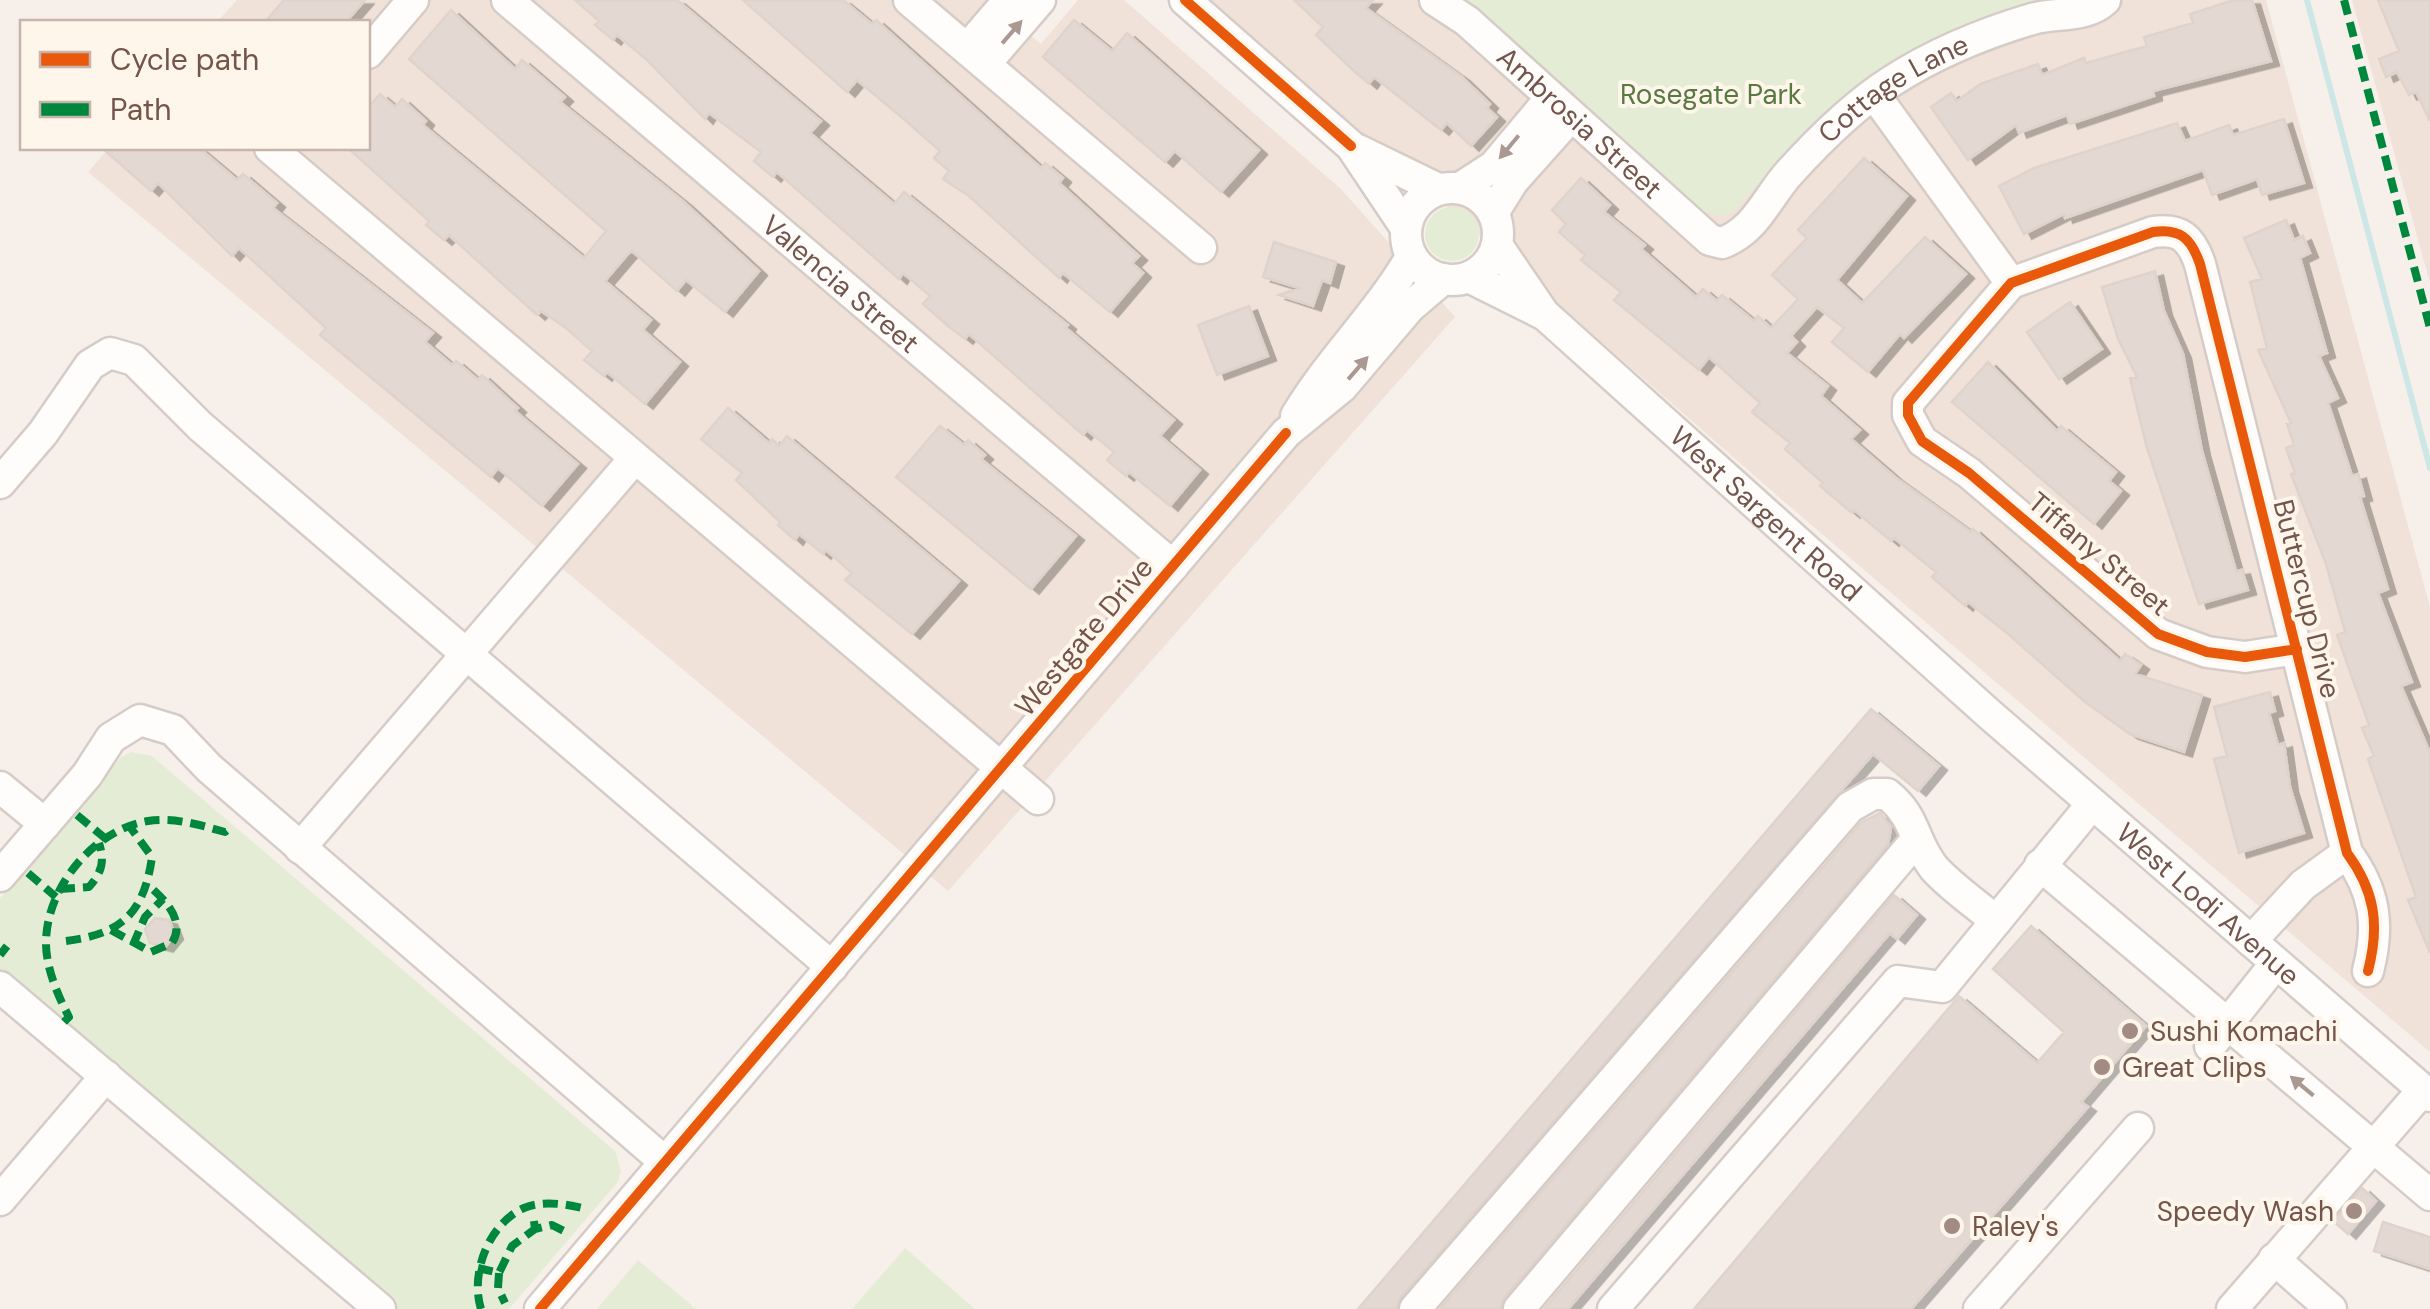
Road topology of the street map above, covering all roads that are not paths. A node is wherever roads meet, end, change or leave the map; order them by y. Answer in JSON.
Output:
{"nodes":[{"id":1,"x":413,"y":0,"type":"edge"},
{"id":2,"x":507,"y":0,"type":"edge"},
{"id":3,"x":909,"y":0,"type":"edge"},
{"id":4,"x":1009,"y":0,"type":"edge"},
{"id":5,"x":1040,"y":0,"type":"edge"},
{"id":6,"x":1185,"y":0,"type":"edge"},
{"id":7,"x":1435,"y":0,"type":"edge"},
{"id":8,"x":2105,"y":0,"type":"edge"},
{"id":9,"x":370,"y":51,"type":"edge"},
{"id":10,"x":976,"y":57,"type":"junction"},
{"id":11,"x":1874,"y":94,"type":"junction"},
{"id":12,"x":1561,"y":107,"type":"junction"},
{"id":13,"x":1351,"y":146,"type":"junction"},
{"id":14,"x":279,"y":150,"type":"edge"},
{"id":15,"x":1449,"y":189,"type":"junction"},
{"id":16,"x":1493,"y":213,"type":"junction"},
{"id":17,"x":1409,"y":242,"type":"junction"},
{"id":18,"x":1722,"y":243,"type":"joint"},
{"id":19,"x":1497,"y":246,"type":"junction"},
{"id":20,"x":1201,"y":248,"type":"dead end"},
{"id":21,"x":1456,"y":278,"type":"junction"},
{"id":22,"x":2010,"y":284,"type":"junction"},
{"id":23,"x":1544,"y":314,"type":"junction"},
{"id":24,"x":1286,"y":433,"type":"junction"},
{"id":25,"x":635,"y":458,"type":"junction"},
{"id":26,"x":0,"y":483,"type":"edge"},
{"id":27,"x":1173,"y":566,"type":"junction"},
{"id":28,"x":2297,"y":650,"type":"junction"},
{"id":29,"x":466,"y":654,"type":"junction"},
{"id":30,"x":1988,"y":713,"type":"joint"},
{"id":31,"x":1002,"y":768,"type":"junction"},
{"id":32,"x":0,"y":787,"type":"edge"},
{"id":33,"x":1038,"y":799,"type":"dead end"},
{"id":34,"x":2092,"y":804,"type":"junction"},
{"id":35,"x":45,"y":824,"type":"junction"},
{"id":36,"x":1917,"y":839,"type":"junction"},
{"id":37,"x":300,"y":848,"type":"junction"},
{"id":38,"x":2348,"y":853,"type":"junction"},
{"id":39,"x":2040,"y":864,"type":"junction"},
{"id":40,"x":0,"y":876,"type":"edge"},
{"id":41,"x":1996,"y":921,"type":"junction"},
{"id":42,"x":2251,"y":941,"type":"junction"},
{"id":43,"x":2276,"y":963,"type":"junction"},
{"id":44,"x":832,"y":967,"type":"junction"},
{"id":45,"x":2368,"y":971,"type":"dead end"},
{"id":46,"x":0,"y":987,"type":"edge"},
{"id":47,"x":2219,"y":1036,"type":"junction"},
{"id":48,"x":106,"y":1076,"type":"junction"},
{"id":49,"x":2426,"y":1093,"type":"edge"},
{"id":50,"x":2138,"y":1128,"type":"dead end"},
{"id":51,"x":2376,"y":1147,"type":"junction"},
{"id":52,"x":665,"y":1162,"type":"junction"},
{"id":53,"x":2430,"y":1195,"type":"edge"},
{"id":54,"x":0,"y":1200,"type":"edge"},
{"id":55,"x":2274,"y":1260,"type":"junction"},
{"id":56,"x":380,"y":1309,"type":"edge"},
{"id":57,"x":540,"y":1309,"type":"edge"},
{"id":58,"x":1415,"y":1309,"type":"edge"},
{"id":59,"x":1519,"y":1309,"type":"edge"},
{"id":60,"x":1613,"y":1309,"type":"edge"},
{"id":61,"x":1979,"y":1309,"type":"edge"},
{"id":62,"x":2232,"y":1309,"type":"edge"},
{"id":63,"x":2331,"y":1309,"type":"edge"}],
"edges":[{"from":1,"to":9,"type":"street"},
{"from":2,"to":27,"type":"street","name":"Valencia Street"},
{"from":3,"to":10,"type":"street"},
{"from":4,"to":10,"type":"street"},
{"from":10,"to":5,"type":"street","one_way":true},
{"from":6,"to":13,"type":"street"},
{"from":7,"to":12,"type":"street","name":"Ambrosia Street"},
{"from":8,"to":11,"type":"street","name":"Cottage Lane"},
{"from":10,"to":20,"type":"street"},
{"from":11,"to":18,"type":"street","name":"Cottage Lane"},
{"from":11,"to":22,"type":"street"},
{"from":12,"to":15,"type":"street","one_way":true},
{"from":12,"to":16,"type":"street"},
{"from":12,"to":18,"type":"street","name":"Ambrosia Street"},
{"from":13,"to":15,"type":"street"},
{"from":13,"to":17,"type":"street"},
{"from":14,"to":25,"type":"street"},
{"from":15,"to":16,"type":"street"},
{"from":15,"to":17,"type":"street"},
{"from":16,"to":19,"type":"street"},
{"from":17,"to":21,"type":"street"},
{"from":17,"to":24,"type":"street","name":"Westgate Drive"},
{"from":19,"to":21,"type":"street"},
{"from":19,"to":23,"type":"street","name":"West Sargent Road"},
{"from":21,"to":23,"type":"street","name":"West Sargent Road"},
{"from":24,"to":21,"type":"street","name":"Westgate Drive","one_way":true},
{"from":22,"to":28,"type":"street","name":"Buttercup Drive"},
{"from":22,"to":28,"type":"street","name":"Tiffany Street"},
{"from":23,"to":30,"type":"street","name":"West Sargent Road"},
{"from":24,"to":27,"type":"street","name":"Westgate Drive"},
{"from":25,"to":29,"type":"street"},
{"from":25,"to":31,"type":"street"},
{"from":26,"to":29,"type":"street"},
{"from":27,"to":31,"type":"street","name":"Westgate Drive"},
{"from":28,"to":38,"type":"street","name":"Buttercup Drive"},
{"from":29,"to":37,"type":"street"},
{"from":29,"to":44,"type":"street"},
{"from":30,"to":34,"type":"street","name":"West Lodi Avenue"},
{"from":31,"to":33,"type":"street"},
{"from":31,"to":44,"type":"street","name":"Westgate Drive"},
{"from":32,"to":35,"type":"street"},
{"from":34,"to":39,"type":"street"},
{"from":34,"to":42,"type":"street","name":"West Lodi Avenue"},
{"from":35,"to":37,"type":"street"},
{"from":35,"to":40,"type":"street"},
{"from":36,"to":41,"type":"street"},
{"from":36,"to":58,"type":"street"},
{"from":36,"to":59,"type":"street"},
{"from":37,"to":52,"type":"street"},
{"from":38,"to":42,"type":"street"},
{"from":38,"to":45,"type":"street","name":"Buttercup Drive"},
{"from":39,"to":41,"type":"street"},
{"from":39,"to":47,"type":"street"},
{"from":41,"to":60,"type":"street"},
{"from":42,"to":43,"type":"street","name":"West Lodi Avenue"},
{"from":43,"to":47,"type":"street"},
{"from":43,"to":49,"type":"street","name":"West Lodi Avenue"},
{"from":44,"to":52,"type":"street","name":"Westgate Drive"},
{"from":46,"to":48,"type":"street"},
{"from":51,"to":47,"type":"street","one_way":true},
{"from":48,"to":54,"type":"street"},
{"from":48,"to":56,"type":"street"},
{"from":49,"to":51,"type":"street"},
{"from":50,"to":61,"type":"street"},
{"from":51,"to":53,"type":"street"},
{"from":51,"to":55,"type":"street"},
{"from":52,"to":57,"type":"street","name":"Westgate Drive"},
{"from":55,"to":62,"type":"street"},
{"from":55,"to":63,"type":"street"}]}
